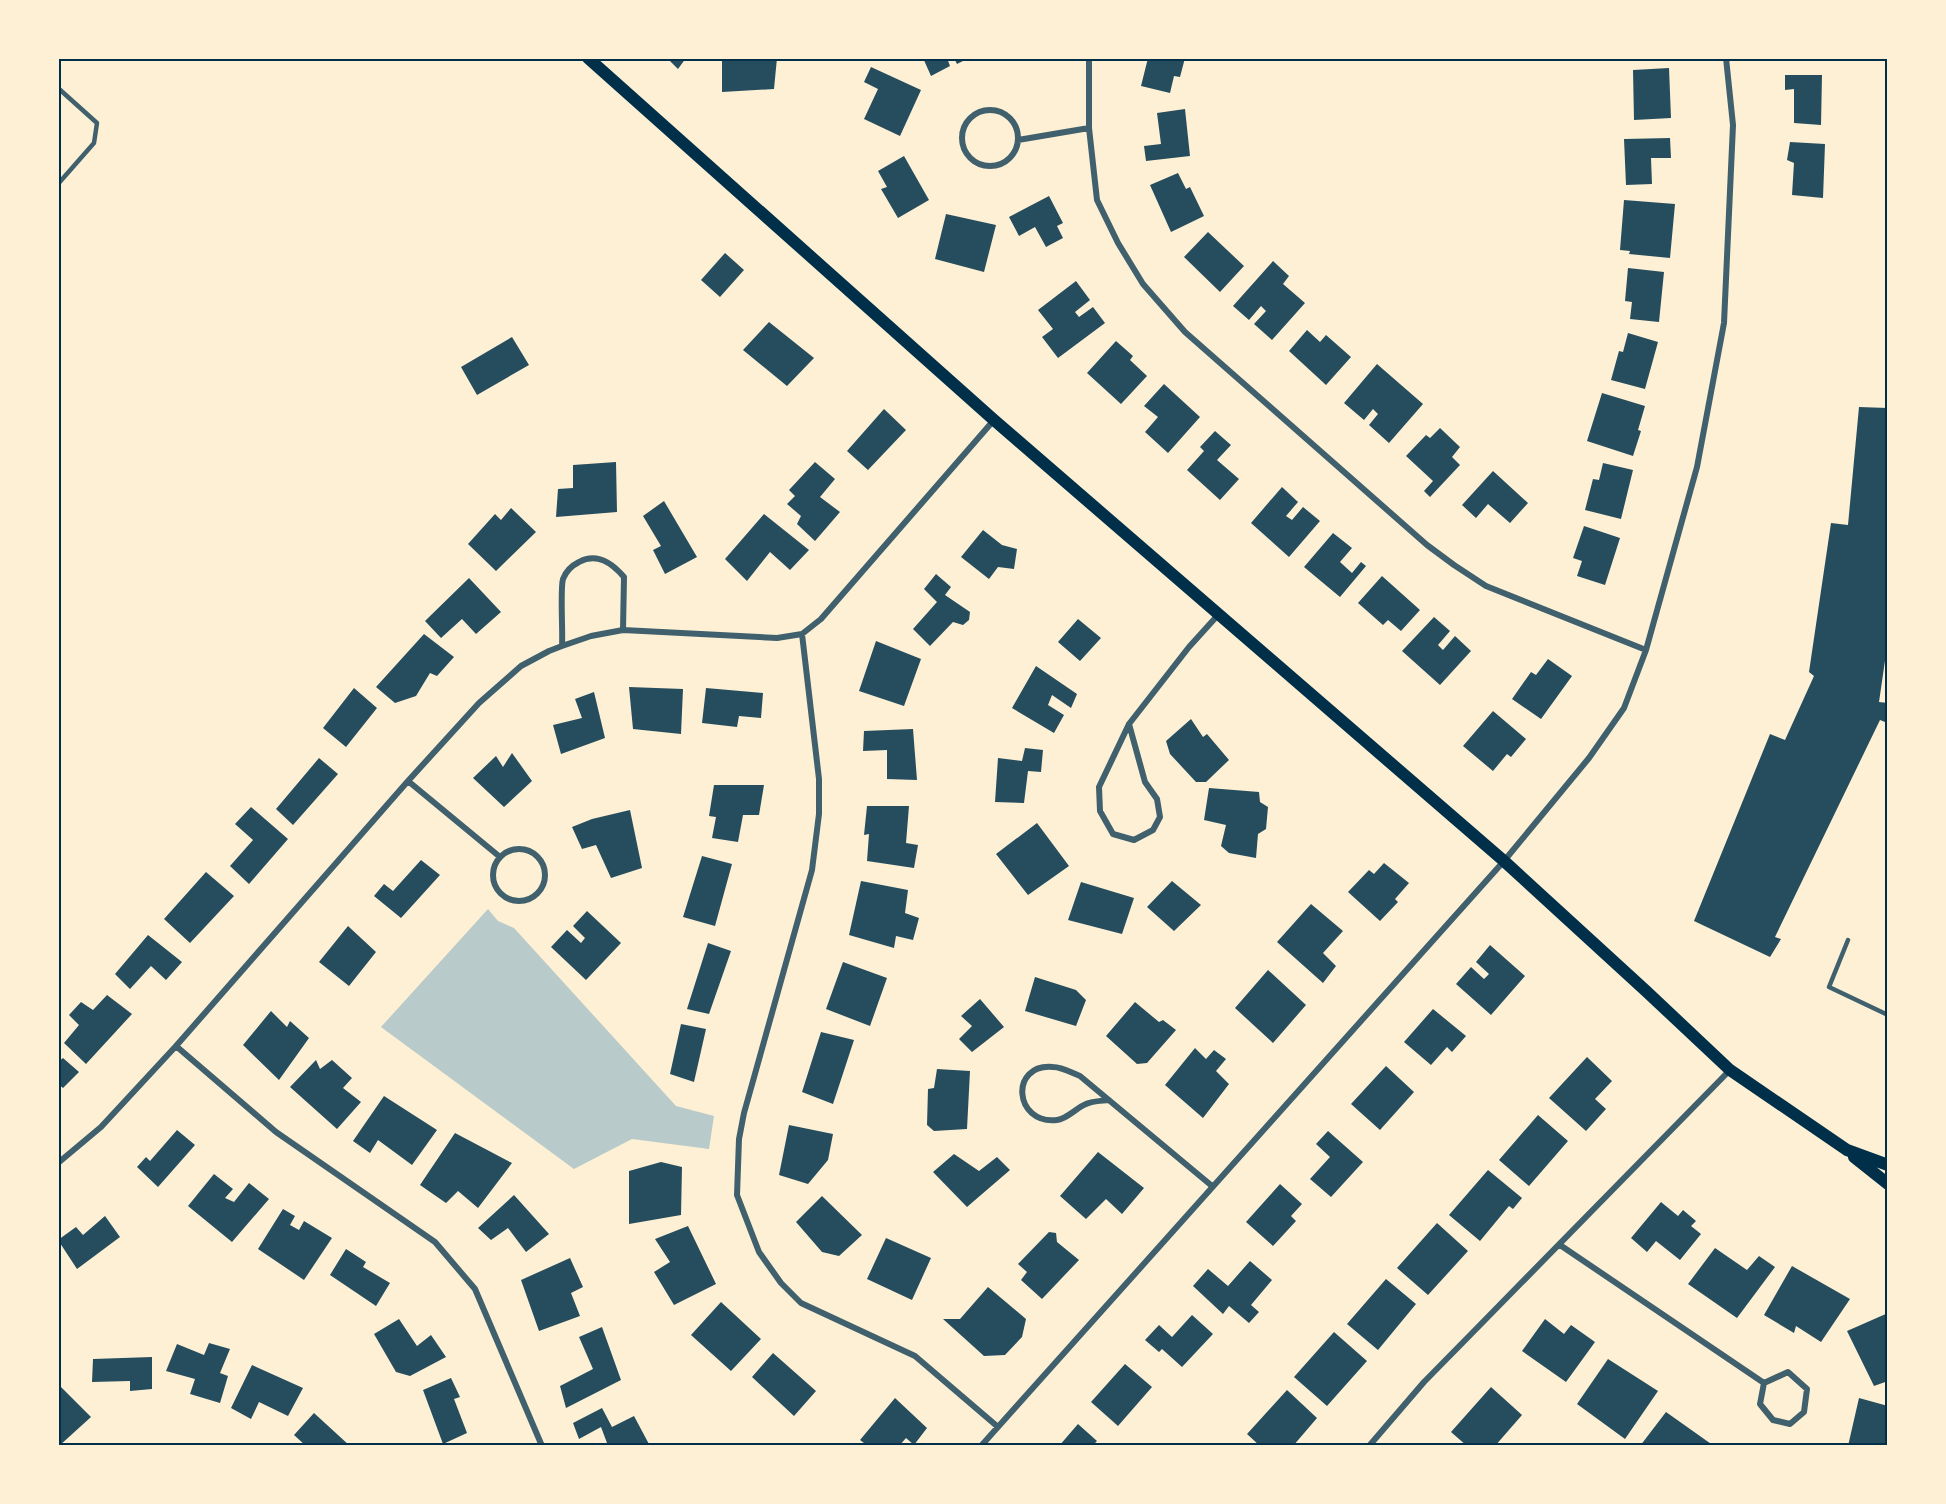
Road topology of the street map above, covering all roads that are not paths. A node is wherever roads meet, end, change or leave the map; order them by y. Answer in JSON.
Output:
{"nodes":[{"id":1,"x":588,"y":58,"type":"edge"},
{"id":2,"x":1089,"y":58,"type":"edge"},
{"id":3,"x":1726,"y":58,"type":"edge"},
{"id":4,"x":58,"y":88,"type":"edge"},
{"id":5,"x":1089,"y":128,"type":"junction"},
{"id":6,"x":1018,"y":140,"type":"junction"},
{"id":7,"x":58,"y":184,"type":"edge"},
{"id":8,"x":994,"y":420,"type":"junction"},
{"id":9,"x":1218,"y":615,"type":"junction"},
{"id":10,"x":623,"y":630,"type":"junction"},
{"id":11,"x":802,"y":634,"type":"junction"},
{"id":12,"x":562,"y":646,"type":"junction"},
{"id":13,"x":1646,"y":650,"type":"junction"},
{"id":14,"x":1129,"y":724,"type":"junction"},
{"id":15,"x":408,"y":781,"type":"junction"},
{"id":16,"x":500,"y":857,"type":"junction"},
{"id":17,"x":1504,"y":861,"type":"junction"},
{"id":18,"x":1848,"y":940,"type":"dead end"},
{"id":19,"x":1887,"y":1015,"type":"edge"},
{"id":20,"x":176,"y":1046,"type":"junction"},
{"id":21,"x":1730,"y":1070,"type":"junction"},
{"id":22,"x":1108,"y":1100,"type":"junction"},
{"id":23,"x":1846,"y":1150,"type":"junction"},
{"id":24,"x":58,"y":1163,"type":"edge"},
{"id":25,"x":1887,"y":1165,"type":"edge"},
{"id":26,"x":1887,"y":1184,"type":"edge"},
{"id":27,"x":1212,"y":1186,"type":"junction"},
{"id":28,"x":1560,"y":1245,"type":"junction"},
{"id":29,"x":1764,"y":1383,"type":"junction"},
{"id":30,"x":998,"y":1427,"type":"junction"},
{"id":31,"x":162,"y":1446,"type":"edge"},
{"id":32,"x":169,"y":1446,"type":"edge"},
{"id":33,"x":542,"y":1446,"type":"edge"},
{"id":34,"x":981,"y":1446,"type":"edge"},
{"id":35,"x":1369,"y":1446,"type":"edge"}],
"edges":[{"from":1,"to":8,"type":"main road"},
{"from":2,"to":5,"type":"street"},
{"from":3,"to":13,"type":"street"},
{"from":4,"to":7,"type":"lane"},
{"from":5,"to":6,"type":"street"},
{"from":5,"to":13,"type":"street"},
{"from":6,"to":6,"type":"street"},
{"from":8,"to":9,"type":"main road"},
{"from":8,"to":11,"type":"street"},
{"from":9,"to":14,"type":"street"},
{"from":9,"to":17,"type":"main road"},
{"from":10,"to":11,"type":"street"},
{"from":10,"to":12,"type":"street"},
{"from":10,"to":12,"type":"street"},
{"from":11,"to":30,"type":"street"},
{"from":12,"to":15,"type":"street"},
{"from":13,"to":17,"type":"street"},
{"from":14,"to":14,"type":"street"},
{"from":15,"to":16,"type":"street"},
{"from":15,"to":20,"type":"street"},
{"from":16,"to":16,"type":"street"},
{"from":17,"to":21,"type":"main road"},
{"from":17,"to":27,"type":"street"},
{"from":18,"to":19,"type":"lane"},
{"from":20,"to":24,"type":"street"},
{"from":20,"to":33,"type":"street"},
{"from":21,"to":23,"type":"main road"},
{"from":21,"to":28,"type":"street"},
{"from":22,"to":22,"type":"street"},
{"from":22,"to":27,"type":"street"},
{"from":23,"to":25,"type":"main road"},
{"from":23,"to":26,"type":"main road"},
{"from":27,"to":30,"type":"street"},
{"from":28,"to":29,"type":"street"},
{"from":28,"to":35,"type":"street"},
{"from":29,"to":29,"type":"street"},
{"from":30,"to":34,"type":"street"},
{"from":31,"to":32,"type":"street"}]}
